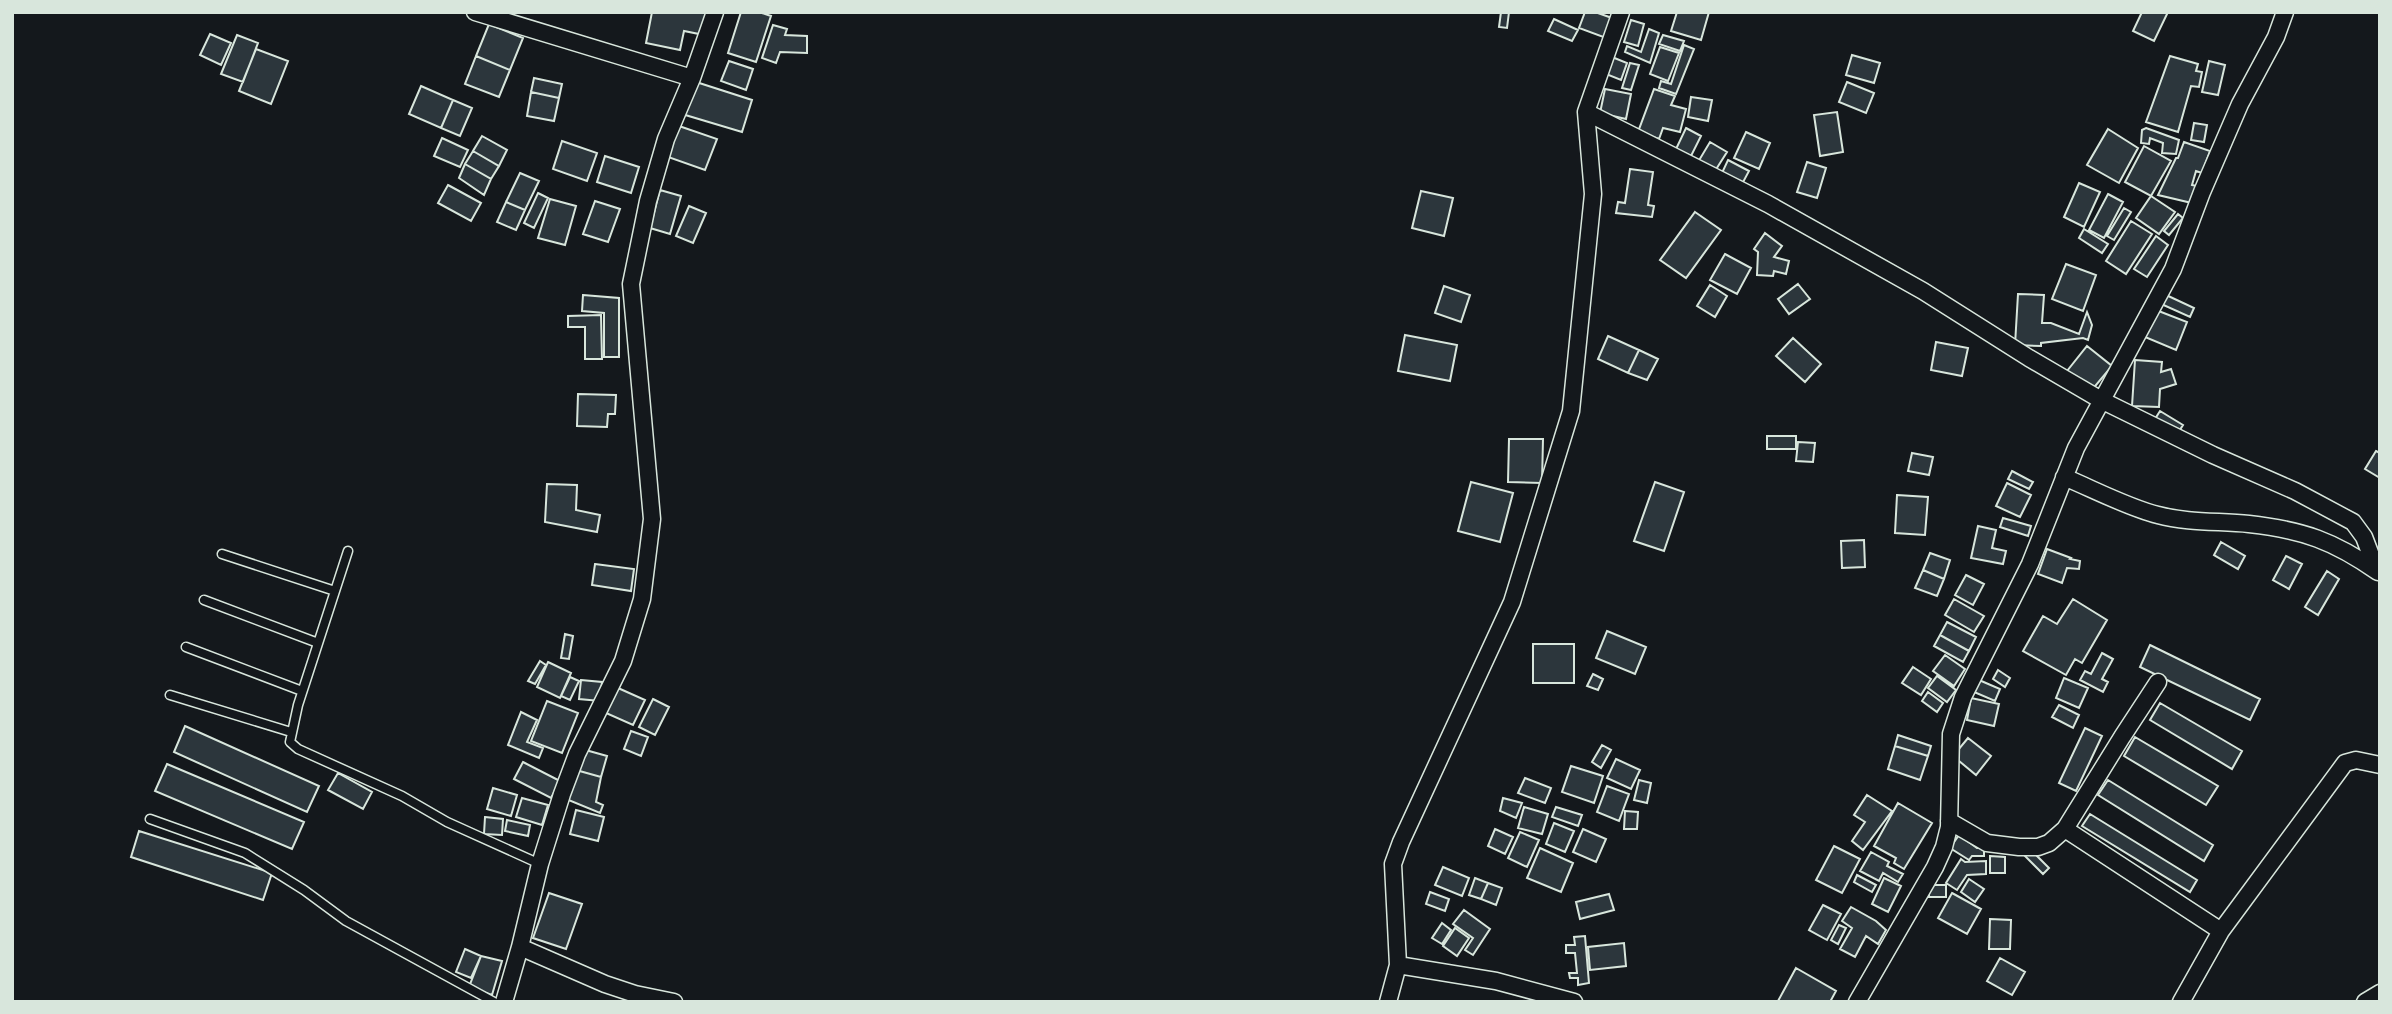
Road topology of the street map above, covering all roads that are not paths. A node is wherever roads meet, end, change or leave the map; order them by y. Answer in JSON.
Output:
{"nodes":[{"id":1,"x":475,"y":12,"type":"edge"},
{"id":2,"x":715,"y":12,"type":"edge"},
{"id":3,"x":1621,"y":12,"type":"edge"},
{"id":4,"x":2285,"y":12,"type":"edge"},
{"id":5,"x":692,"y":78,"type":"junction"},
{"id":6,"x":1586,"y":112,"type":"junction"},
{"id":7,"x":2101,"y":400,"type":"junction"},
{"id":8,"x":2064,"y":477,"type":"junction"},
{"id":9,"x":348,"y":551,"type":"dead end"},
{"id":10,"x":222,"y":554,"type":"dead end"},
{"id":11,"x":2378,"y":573,"type":"edge"},
{"id":12,"x":335,"y":591,"type":"junction"},
{"id":13,"x":204,"y":600,"type":"dead end"},
{"id":14,"x":318,"y":643,"type":"junction"},
{"id":15,"x":186,"y":647,"type":"dead end"},
{"id":16,"x":2158,"y":682,"type":"dead end"},
{"id":17,"x":302,"y":691,"type":"junction"},
{"id":18,"x":170,"y":695,"type":"dead end"},
{"id":19,"x":291,"y":732,"type":"junction"},
{"id":20,"x":2380,"y":765,"type":"edge"},
{"id":21,"x":150,"y":819,"type":"dead end"},
{"id":22,"x":1949,"y":821,"type":"junction"},
{"id":23,"x":2065,"y":829,"type":"junction"},
{"id":24,"x":540,"y":864,"type":"junction"},
{"id":25,"x":2221,"y":931,"type":"junction"},
{"id":26,"x":520,"y":947,"type":"junction"},
{"id":27,"x":1398,"y":965,"type":"junction"},
{"id":28,"x":2380,"y":993,"type":"edge"},
{"id":29,"x":494,"y":1002,"type":"edge"},
{"id":30,"x":504,"y":1002,"type":"edge"},
{"id":31,"x":674,"y":1002,"type":"edge"},
{"id":32,"x":1388,"y":1002,"type":"edge"},
{"id":33,"x":1574,"y":1002,"type":"edge"},
{"id":34,"x":1857,"y":1002,"type":"edge"},
{"id":35,"x":2181,"y":1002,"type":"edge"},
{"id":36,"x":2365,"y":1002,"type":"edge"}],
"edges":[{"from":1,"to":5,"type":"street"},
{"from":2,"to":5,"type":"street"},
{"from":3,"to":6,"type":"street"},
{"from":4,"to":7,"type":"street"},
{"from":5,"to":24,"type":"street"},
{"from":6,"to":7,"type":"street"},
{"from":6,"to":27,"type":"street"},
{"from":7,"to":8,"type":"street"},
{"from":7,"to":11,"type":"street"},
{"from":8,"to":11,"type":"street"},
{"from":8,"to":22,"type":"street"},
{"from":9,"to":12,"type":"lane"},
{"from":10,"to":12,"type":"lane"},
{"from":12,"to":14,"type":"lane"},
{"from":13,"to":14,"type":"lane"},
{"from":14,"to":17,"type":"lane"},
{"from":15,"to":17,"type":"lane"},
{"from":16,"to":23,"type":"street"},
{"from":17,"to":19,"type":"lane"},
{"from":18,"to":19,"type":"lane"},
{"from":19,"to":24,"type":"lane"},
{"from":20,"to":25,"type":"street"},
{"from":21,"to":29,"type":"lane"},
{"from":22,"to":23,"type":"street"},
{"from":22,"to":34,"type":"street"},
{"from":23,"to":25,"type":"street"},
{"from":24,"to":26,"type":"street"},
{"from":25,"to":35,"type":"street"},
{"from":26,"to":30,"type":"street"},
{"from":26,"to":31,"type":"street"},
{"from":27,"to":32,"type":"street"},
{"from":27,"to":33,"type":"street"},
{"from":28,"to":36,"type":"street"}]}
